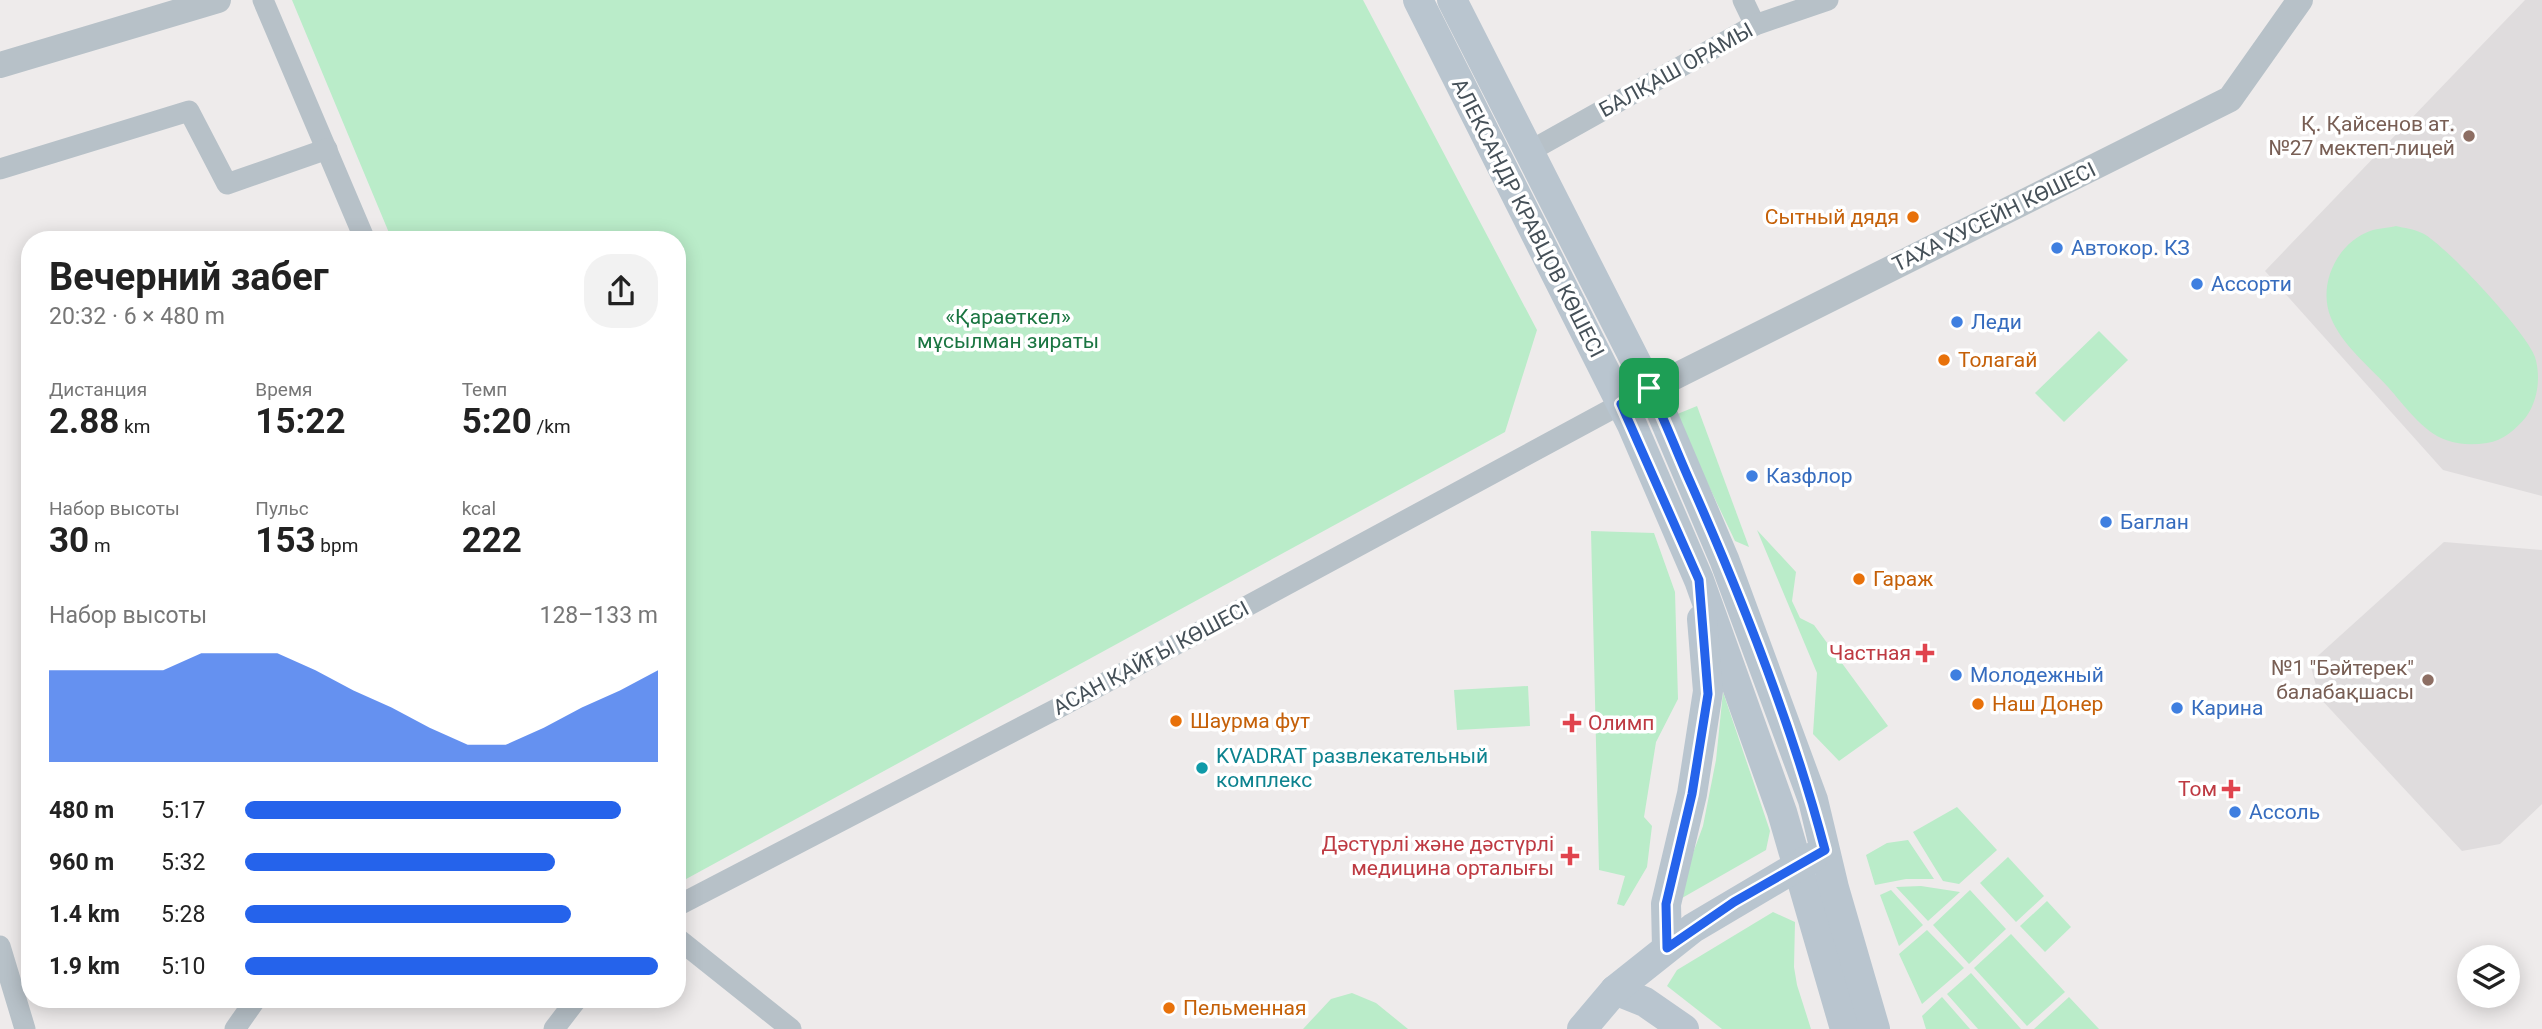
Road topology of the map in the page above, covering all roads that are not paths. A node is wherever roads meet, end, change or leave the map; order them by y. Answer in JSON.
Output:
{"nodes":[{"id":1,"x":218,"y":0,"type":"edge"},
{"id":2,"x":263,"y":0,"type":"edge"},
{"id":3,"x":1418,"y":0,"type":"edge"},
{"id":4,"x":1452,"y":0,"type":"edge"},
{"id":5,"x":1743,"y":0,"type":"edge"},
{"id":6,"x":1828,"y":0,"type":"edge"},
{"id":7,"x":2300,"y":0,"type":"edge"},
{"id":8,"x":1755,"y":25,"type":"junction"},
{"id":9,"x":0,"y":65,"type":"edge"},
{"id":10,"x":327,"y":149,"type":"junction"},
{"id":11,"x":1530,"y":152,"type":"junction"},
{"id":12,"x":0,"y":169,"type":"edge"},
{"id":13,"x":361,"y":231,"type":"edge"},
{"id":14,"x":1649,"y":388,"type":"junction"},
{"id":15,"x":1621,"y":404,"type":"junction"},
{"id":16,"x":1699,"y":580,"type":"junction"},
{"id":17,"x":1825,"y":850,"type":"junction"},
{"id":18,"x":1797,"y":867,"type":"junction"},
{"id":19,"x":686,"y":901,"type":"edge"},
{"id":20,"x":686,"y":945,"type":"edge"},
{"id":21,"x":0,"y":946,"type":"edge"},
{"id":22,"x":1667,"y":948,"type":"junction"},
{"id":23,"x":21,"y":979,"type":"edge"},
{"id":24,"x":1615,"y":990,"type":"junction"},
{"id":25,"x":23,"y":1008,"type":"edge"},
{"id":26,"x":250,"y":1008,"type":"edge"},
{"id":27,"x":570,"y":1008,"type":"edge"},
{"id":28,"x":25,"y":1029,"type":"edge"},
{"id":29,"x":235,"y":1029,"type":"edge"},
{"id":30,"x":554,"y":1029,"type":"edge"},
{"id":31,"x":791,"y":1029,"type":"edge"},
{"id":32,"x":1581,"y":1029,"type":"edge"},
{"id":33,"x":1684,"y":1029,"type":"edge"},
{"id":34,"x":1845,"y":1029,"type":"edge"},
{"id":35,"x":1875,"y":1029,"type":"edge"}],
"edges":[{"from":1,"to":9,"type":"street"},
{"from":2,"to":10,"type":"street"},
{"from":3,"to":15,"type":"main road","name":"АЛЕКСАНДР КРАВЦОВ КӨШЕСІ"},
{"from":4,"to":11,"type":"main road","name":"АЛЕКСАНДР КРАВЦОВ КӨШЕСІ"},
{"from":5,"to":8,"type":"street"},
{"from":6,"to":8,"type":"street","name":"БАЛҚАШ ОРАМЫ"},
{"from":7,"to":14,"type":"street","name":"ТАХА ХУСЕЙН КӨШЕСІ"},
{"from":8,"to":11,"type":"street","name":"БАЛҚАШ ОРАМЫ"},
{"from":10,"to":12,"type":"street"},
{"from":10,"to":13,"type":"street"},
{"from":11,"to":14,"type":"main road","name":"АЛЕКСАНДР КРАВЦОВ КӨШЕСІ"},
{"from":14,"to":15,"type":"street","name":"ТАХА ХУСЕЙН КӨШЕСІ"},
{"from":14,"to":17,"type":"main road","name":"АЛЕКСАНДР КРАВЦОВ КӨШЕСІ"},
{"from":15,"to":16,"type":"main road","name":"АЛЕКСАНДР КРАВЦОВ КӨШЕСІ"},
{"from":15,"to":19,"type":"street","name":"АСАН ҚАЙҒЫ КӨШЕСІ"},
{"from":16,"to":18,"type":"main road","name":"АЛЕКСАНДР КРАВЦОВ КӨШЕСІ"},
{"from":16,"to":22,"type":"main road"},
{"from":17,"to":18,"type":"main road"},
{"from":17,"to":35,"type":"main road","name":"АЛЕКСАНДР КРАВЦОВ КӨШЕСІ"},
{"from":18,"to":22,"type":"main road"},
{"from":18,"to":34,"type":"main road","name":"АЛЕКСАНДР КРАВЦОВ КӨШЕСІ"},
{"from":20,"to":31,"type":"street"},
{"from":21,"to":23,"type":"street"},
{"from":22,"to":24,"type":"main road"},
{"from":24,"to":32,"type":"main road"},
{"from":24,"to":33,"type":"main road"},
{"from":25,"to":28,"type":"street"},
{"from":26,"to":29,"type":"street"},
{"from":27,"to":30,"type":"street"}]}
